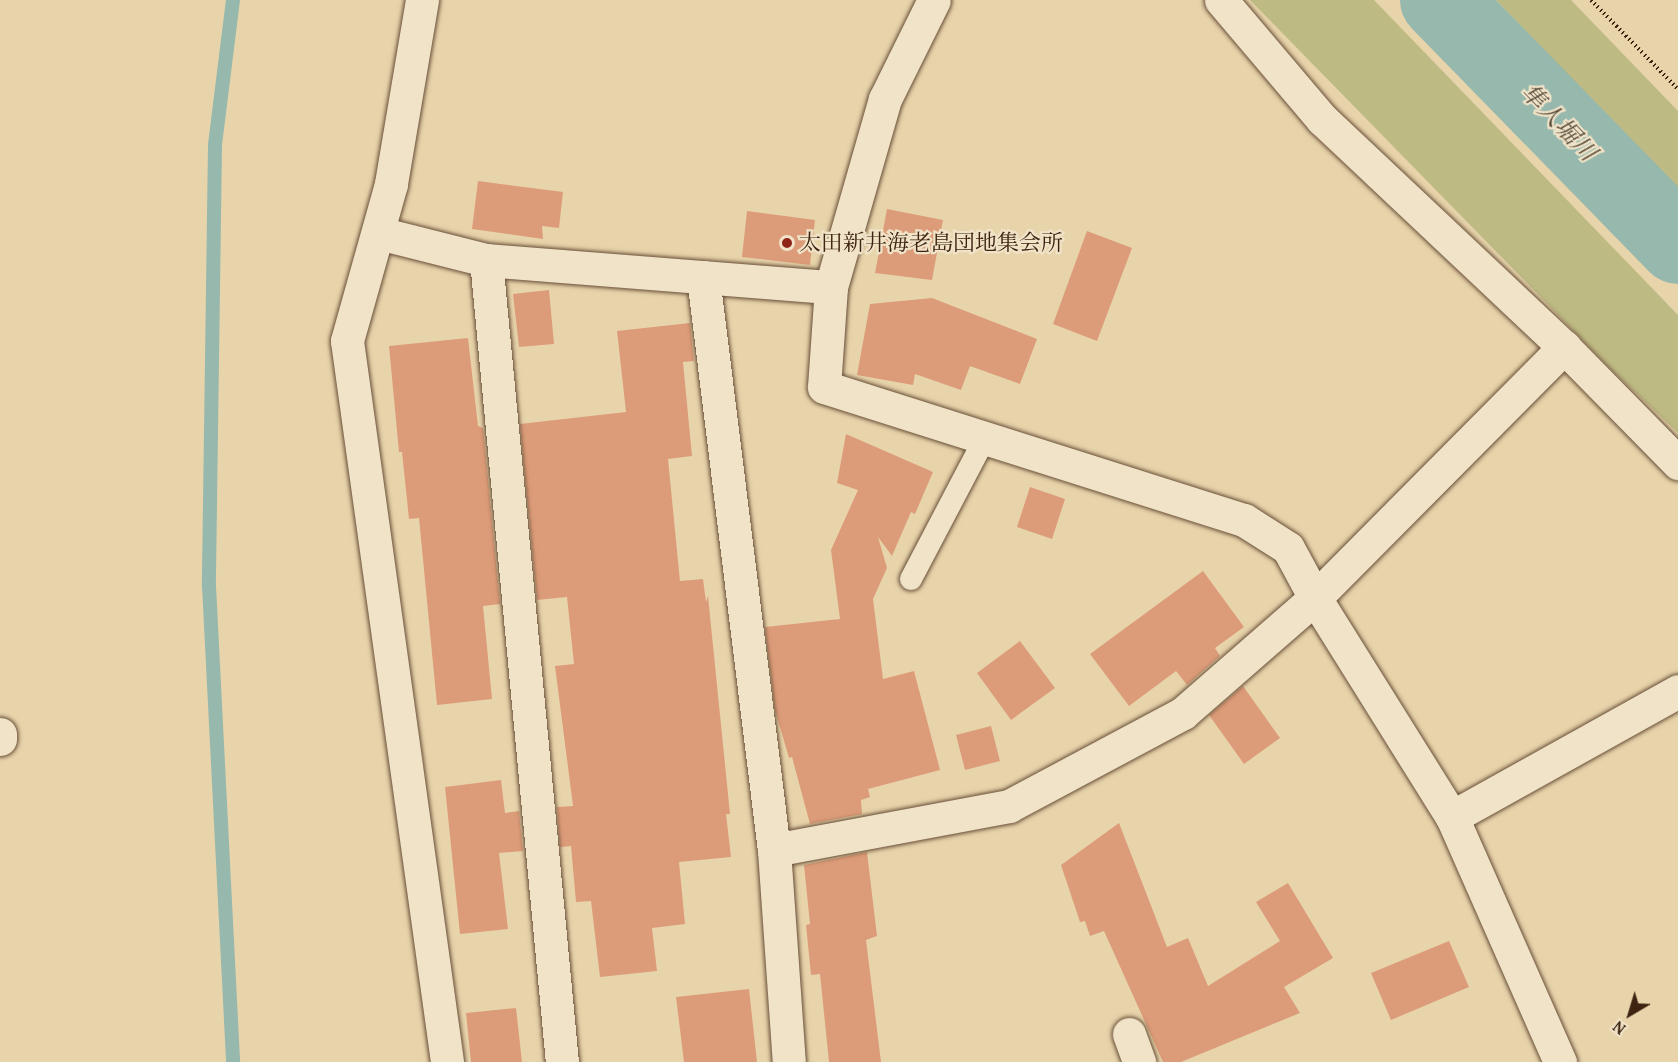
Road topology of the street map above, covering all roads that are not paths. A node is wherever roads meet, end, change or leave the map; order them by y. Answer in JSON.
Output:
{"nodes":[{"id":1,"x":422,"y":0,"type":"edge"},
{"id":2,"x":934,"y":0,"type":"edge"},
{"id":3,"x":1221,"y":0,"type":"edge"},
{"id":4,"x":379,"y":233,"type":"junction"},
{"id":5,"x":486,"y":260,"type":"junction"},
{"id":6,"x":703,"y":277,"type":"junction"},
{"id":7,"x":831,"y":287,"type":"junction"},
{"id":8,"x":1564,"y":347,"type":"junction"},
{"id":9,"x":985,"y":438,"type":"junction"},
{"id":10,"x":1678,"y":463,"type":"edge"},
{"id":11,"x":911,"y":579,"type":"dead end"},
{"id":12,"x":1315,"y":598,"type":"junction"},
{"id":13,"x":1678,"y":691,"type":"edge"},
{"id":14,"x":0,"y":734,"type":"edge"},
{"id":15,"x":0,"y":739,"type":"edge"},
{"id":16,"x":1452,"y":817,"type":"junction"},
{"id":17,"x":774,"y":850,"type":"junction"},
{"id":18,"x":447,"y":1062,"type":"edge"},
{"id":19,"x":561,"y":1062,"type":"edge"},
{"id":20,"x":789,"y":1062,"type":"edge"},
{"id":21,"x":1560,"y":1062,"type":"edge"}],
"edges":[{"from":1,"to":4,"type":"street"},
{"from":2,"to":7,"type":"street"},
{"from":3,"to":8,"type":"street"},
{"from":4,"to":5,"type":"street"},
{"from":4,"to":18,"type":"street"},
{"from":5,"to":6,"type":"street"},
{"from":5,"to":19,"type":"street"},
{"from":6,"to":7,"type":"street"},
{"from":6,"to":17,"type":"street"},
{"from":7,"to":9,"type":"street"},
{"from":8,"to":10,"type":"street"},
{"from":8,"to":12,"type":"street"},
{"from":9,"to":11,"type":"lane"},
{"from":9,"to":12,"type":"street"},
{"from":12,"to":16,"type":"street"},
{"from":12,"to":17,"type":"street"},
{"from":13,"to":16,"type":"street"},
{"from":14,"to":15,"type":"street"},
{"from":16,"to":21,"type":"street"},
{"from":17,"to":20,"type":"street"}]}
